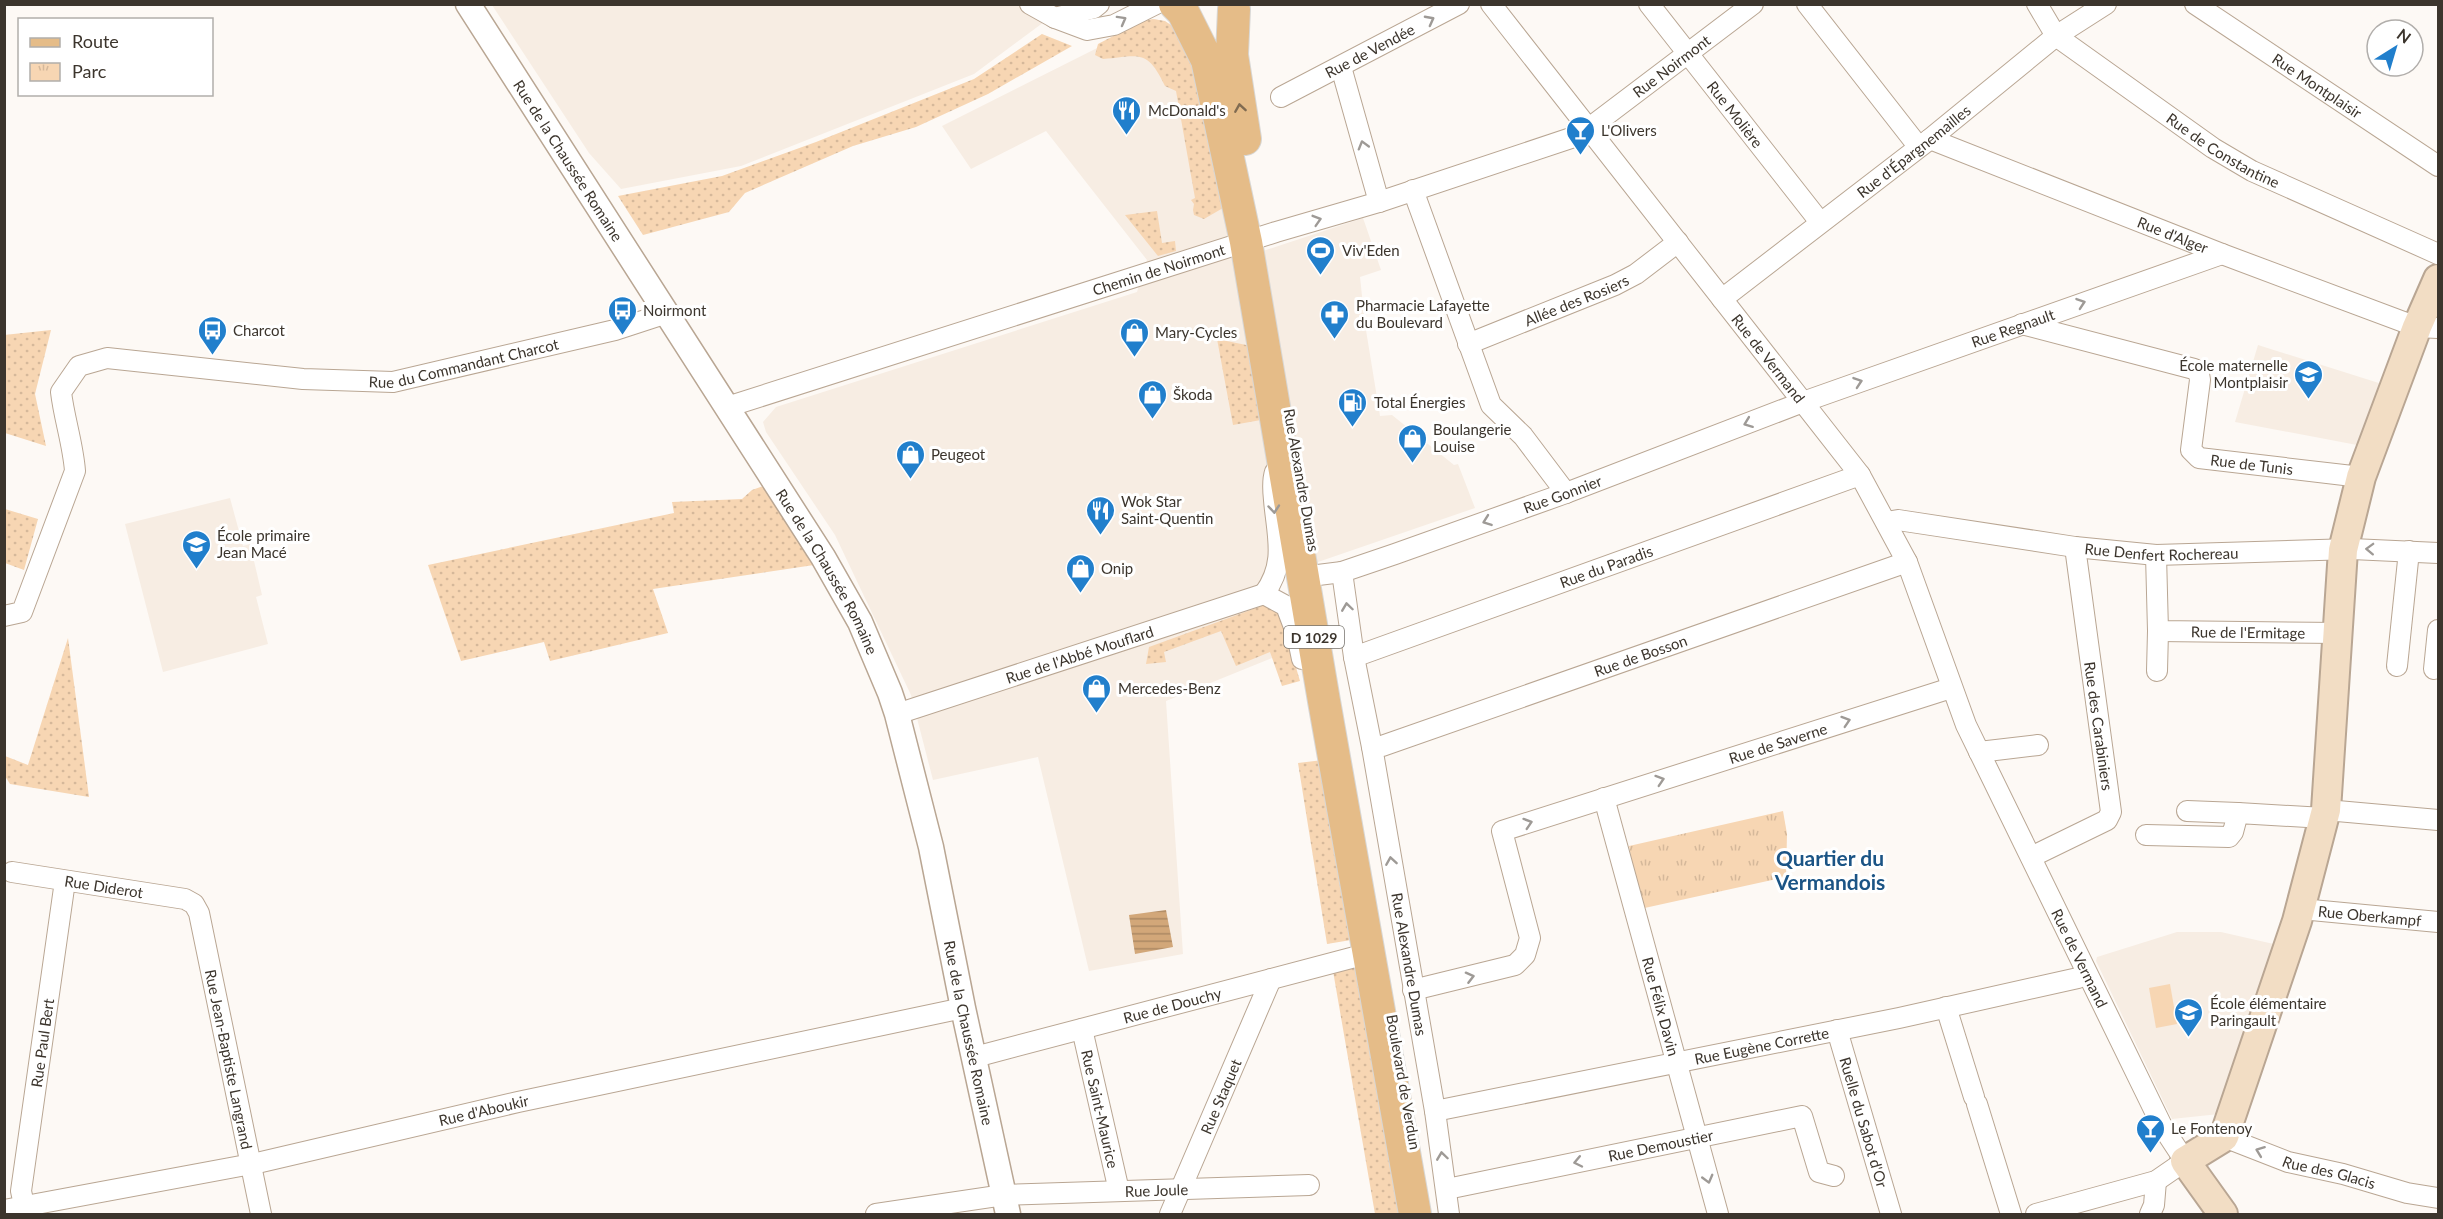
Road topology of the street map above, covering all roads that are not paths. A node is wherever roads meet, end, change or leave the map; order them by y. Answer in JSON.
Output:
{"nodes":[{"id":1,"x":468,"y":4,"type":"edge"},
{"id":2,"x":1030,"y":4,"type":"edge"},
{"id":3,"x":1099,"y":4,"type":"edge"},
{"id":4,"x":1459,"y":4,"type":"edge"},
{"id":5,"x":1491,"y":4,"type":"edge"},
{"id":6,"x":1649,"y":4,"type":"edge"},
{"id":7,"x":1752,"y":4,"type":"edge"},
{"id":8,"x":1808,"y":4,"type":"edge"},
{"id":9,"x":2037,"y":4,"type":"edge"},
{"id":10,"x":2106,"y":4,"type":"edge"},
{"id":11,"x":2195,"y":4,"type":"edge"},
{"id":12,"x":1171,"y":7,"type":"edge"},
{"id":13,"x":1237,"y":7,"type":"edge"},
{"id":14,"x":1055,"y":18,"type":"junction"},
{"id":15,"x":2056,"y":36,"type":"junction"},
{"id":16,"x":1688,"y":53,"type":"junction"},
{"id":17,"x":1341,"y":67,"type":"junction"},
{"id":18,"x":1281,"y":97,"type":"dead end"},
{"id":19,"x":1588,"y":128,"type":"junction"},
{"id":20,"x":1924,"y":142,"type":"junction"},
{"id":21,"x":2439,"y":166,"type":"edge"},
{"id":22,"x":1413,"y":190,"type":"junction"},
{"id":23,"x":1379,"y":202,"type":"junction"},
{"id":24,"x":1820,"y":222,"type":"junction"},
{"id":25,"x":1254,"y":240,"type":"junction"},
{"id":26,"x":1678,"y":242,"type":"junction"},
{"id":27,"x":2222,"y":254,"type":"junction"},
{"id":28,"x":2439,"y":254,"type":"edge"},
{"id":29,"x":2439,"y":279,"type":"edge"},
{"id":30,"x":1722,"y":299,"type":"junction"},
{"id":31,"x":668,"y":313,"type":"junction"},
{"id":32,"x":2022,"y":324,"type":"junction"},
{"id":33,"x":2428,"y":328,"type":"edge"},
{"id":34,"x":1468,"y":344,"type":"junction"},
{"id":35,"x":1803,"y":402,"type":"junction"},
{"id":36,"x":727,"y":407,"type":"junction"},
{"id":37,"x":1282,"y":452,"type":"junction"},
{"id":38,"x":1860,"y":475,"type":"junction"},
{"id":39,"x":2361,"y":477,"type":"junction"},
{"id":40,"x":1566,"y":493,"type":"junction"},
{"id":41,"x":1886,"y":522,"type":"junction"},
{"id":42,"x":2075,"y":547,"type":"junction"},
{"id":43,"x":2343,"y":550,"type":"junction"},
{"id":44,"x":2409,"y":551,"type":"junction"},
{"id":45,"x":2439,"y":553,"type":"edge"},
{"id":46,"x":2156,"y":555,"type":"junction"},
{"id":47,"x":1907,"y":562,"type":"junction"},
{"id":48,"x":1330,"y":573,"type":"junction"},
{"id":49,"x":1264,"y":594,"type":"junction"},
{"id":50,"x":13,"y":614,"type":"edge"},
{"id":51,"x":2439,"y":630,"type":"edge"},
{"id":52,"x":2158,"y":631,"type":"junction"},
{"id":53,"x":2338,"y":633,"type":"junction"},
{"id":54,"x":1354,"y":657,"type":"junction"},
{"id":55,"x":2397,"y":666,"type":"dead end"},
{"id":56,"x":2434,"y":669,"type":"dead end"},
{"id":57,"x":2157,"y":671,"type":"dead end"},
{"id":58,"x":1322,"y":682,"type":"junction"},
{"id":59,"x":1951,"y":687,"type":"junction"},
{"id":60,"x":897,"y":714,"type":"junction"},
{"id":61,"x":2038,"y":745,"type":"dead end"},
{"id":62,"x":1372,"y":747,"type":"junction"},
{"id":63,"x":1979,"y":752,"type":"junction"},
{"id":64,"x":1604,"y":798,"type":"junction"},
{"id":65,"x":2187,"y":811,"type":"dead end"},
{"id":66,"x":2238,"y":813,"type":"junction"},
{"id":67,"x":2325,"y":814,"type":"junction"},
{"id":68,"x":2439,"y":820,"type":"edge"},
{"id":69,"x":2146,"y":834,"type":"dead end"},
{"id":70,"x":2031,"y":857,"type":"junction"},
{"id":71,"x":12,"y":872,"type":"dead end"},
{"id":72,"x":65,"y":880,"type":"junction"},
{"id":73,"x":194,"y":904,"type":"joint"},
{"id":74,"x":2301,"y":909,"type":"junction"},
{"id":75,"x":2439,"y":922,"type":"edge"},
{"id":76,"x":1376,"y":951,"type":"junction"},
{"id":77,"x":2086,"y":973,"type":"junction"},
{"id":78,"x":1271,"y":978,"type":"junction"},
{"id":79,"x":1413,"y":990,"type":"junction"},
{"id":80,"x":1946,"y":1007,"type":"junction"},
{"id":81,"x":963,"y":1008,"type":"junction"},
{"id":82,"x":1082,"y":1029,"type":"junction"},
{"id":83,"x":1837,"y":1030,"type":"junction"},
{"id":84,"x":975,"y":1057,"type":"junction"},
{"id":85,"x":1676,"y":1062,"type":"junction"},
{"id":86,"x":1435,"y":1111,"type":"junction"},
{"id":87,"x":1697,"y":1137,"type":"junction"},
{"id":88,"x":2224,"y":1137,"type":"junction"},
{"id":89,"x":2185,"y":1161,"type":"junction"},
{"id":90,"x":250,"y":1165,"type":"junction"},
{"id":91,"x":1834,"y":1176,"type":"dead end"},
{"id":92,"x":2156,"y":1180,"type":"junction"},
{"id":93,"x":1309,"y":1185,"type":"dead end"},
{"id":94,"x":1179,"y":1189,"type":"junction"},
{"id":95,"x":1447,"y":1190,"type":"junction"},
{"id":96,"x":1119,"y":1191,"type":"junction"},
{"id":97,"x":2439,"y":1198,"type":"edge"},
{"id":98,"x":1006,"y":1204,"type":"edge"},
{"id":99,"x":24,"y":1205,"type":"junction"},
{"id":100,"x":4,"y":1210,"type":"edge"},
{"id":101,"x":261,"y":1215,"type":"edge"},
{"id":102,"x":876,"y":1215,"type":"edge"},
{"id":103,"x":1170,"y":1215,"type":"edge"},
{"id":104,"x":1415,"y":1215,"type":"edge"},
{"id":105,"x":1427,"y":1215,"type":"edge"},
{"id":106,"x":1449,"y":1215,"type":"edge"},
{"id":107,"x":1718,"y":1215,"type":"edge"},
{"id":108,"x":1891,"y":1215,"type":"edge"},
{"id":109,"x":2011,"y":1215,"type":"edge"},
{"id":110,"x":2036,"y":1215,"type":"edge"},
{"id":111,"x":2150,"y":1215,"type":"edge"},
{"id":112,"x":2223,"y":1215,"type":"edge"}],
"edges":[{"from":1,"to":31,"type":"street","name":"Rue de la Chaussée Romaine"},
{"from":2,"to":14,"type":"street"},
{"from":3,"to":14,"type":"street"},
{"from":17,"to":4,"type":"street","name":"Rue de Vendée","one_way":true},
{"from":5,"to":19,"type":"street","name":"Rue de Vermand"},
{"from":6,"to":16,"type":"street","name":"Rue Molière"},
{"from":7,"to":16,"type":"street","name":"Rue Noirmont"},
{"from":8,"to":20,"type":"street"},
{"from":9,"to":15,"type":"street","name":"Rue de Constantine"},
{"from":10,"to":15,"type":"street","name":"Rue d'Épargnemailles"},
{"from":11,"to":21,"type":"street","name":"Rue Montplaisir"},
{"from":12,"to":13,"type":"main road"},
{"from":14,"to":12,"type":"street","one_way":true},
{"from":12,"to":25,"type":"main road","number":"D 1029"},
{"from":25,"to":13,"type":"main road","name":"Rue Alexandre Dumas","one_way":true},
{"from":15,"to":20,"type":"street","name":"Rue d'Épargnemailles"},
{"from":15,"to":28,"type":"street","name":"Rue de Constantine"},
{"from":16,"to":19,"type":"street","name":"Rue Noirmont"},
{"from":16,"to":24,"type":"street","name":"Rue Molière"},
{"from":17,"to":18,"type":"street","name":"Rue de Vendée"},
{"from":23,"to":17,"type":"street","one_way":true},
{"from":19,"to":22,"type":"street","name":"Chemin de Noirmont"},
{"from":19,"to":26,"type":"street","name":"Rue de Vermand"},
{"from":20,"to":24,"type":"street","name":"Rue d'Épargnemailles"},
{"from":20,"to":27,"type":"street","name":"Rue d'Alger"},
{"from":22,"to":23,"type":"street","name":"Chemin de Noirmont"},
{"from":22,"to":34,"type":"street"},
{"from":25,"to":23,"type":"street","name":"Chemin de Noirmont","one_way":true},
{"from":24,"to":30,"type":"street","name":"Rue d'Épargnemailles"},
{"from":25,"to":36,"type":"street","name":"Chemin de Noirmont"},
{"from":25,"to":37,"type":"main road","number":"D 1029"},
{"from":25,"to":48,"type":"main road","name":"Rue Alexandre Dumas"},
{"from":26,"to":30,"type":"street","name":"Rue de Vermand"},
{"from":26,"to":34,"type":"street","name":"Allée des Rosiers"},
{"from":32,"to":27,"type":"street","name":"Rue Regnault","one_way":true},
{"from":27,"to":33,"type":"street","name":"Rue d'Alger"},
{"from":29,"to":33,"type":"main road"},
{"from":30,"to":35,"type":"street","name":"Rue de Vermand"},
{"from":31,"to":36,"type":"street","name":"Rue de la Chaussée Romaine"},
{"from":31,"to":50,"type":"street","name":"Rue du Commandant Charcot"},
{"from":35,"to":32,"type":"street","name":"Rue Regnault","one_way":true},
{"from":32,"to":39,"type":"street","name":"Rue de Tunis"},
{"from":33,"to":39,"type":"main road"},
{"from":34,"to":40,"type":"street"},
{"from":35,"to":38,"type":"street","name":"Rue de Vermand"},
{"from":35,"to":40,"type":"street","name":"Rue Gonnier","one_way":true},
{"from":36,"to":60,"type":"street","name":"Rue de la Chaussée Romaine"},
{"from":37,"to":49,"type":"street","one_way":true},
{"from":37,"to":58,"type":"main road","number":"D 1029"},
{"from":38,"to":41,"type":"street","name":"Rue de Vermand"},
{"from":38,"to":54,"type":"street","name":"Rue du Paradis"},
{"from":39,"to":43,"type":"main road"},
{"from":40,"to":48,"type":"street","name":"Rue Gonnier","one_way":true},
{"from":41,"to":42,"type":"street","name":"Rue Denfert Rochereau"},
{"from":41,"to":47,"type":"street","name":"Rue de Vermand"},
{"from":42,"to":46,"type":"street","name":"Rue Denfert Rochereau"},
{"from":42,"to":70,"type":"street","name":"Rue des Carabiniers"},
{"from":44,"to":43,"type":"street","name":"Rue Denfert Rochereau","one_way":true},
{"from":43,"to":46,"type":"street","name":"Rue Denfert Rochereau"},
{"from":43,"to":53,"type":"main road"},
{"from":44,"to":45,"type":"street","name":"Rue Denfert Rochereau"},
{"from":44,"to":55,"type":"street"},
{"from":46,"to":52,"type":"street"},
{"from":47,"to":59,"type":"street","name":"Rue de Vermand"},
{"from":47,"to":62,"type":"street","name":"Rue de Bosson"},
{"from":54,"to":48,"type":"street","name":"Rue Alexandre Dumas","one_way":true},
{"from":48,"to":76,"type":"main road","name":"Rue Alexandre Dumas"},
{"from":49,"to":58,"type":"street"},
{"from":49,"to":60,"type":"street","name":"Rue de l'Abbé Mouflard"},
{"from":51,"to":56,"type":"street"},
{"from":52,"to":53,"type":"street","name":"Rue de l'Ermitage"},
{"from":52,"to":57,"type":"street"},
{"from":53,"to":67,"type":"main road"},
{"from":54,"to":62,"type":"street","name":"Rue Alexandre Dumas"},
{"from":58,"to":76,"type":"main road","number":"D 1029"},
{"from":59,"to":63,"type":"street","name":"Rue de Vermand"},
{"from":64,"to":59,"type":"street","name":"Rue de Saverne","one_way":true},
{"from":60,"to":81,"type":"street","name":"Rue de la Chaussée Romaine"},
{"from":61,"to":63,"type":"street"},
{"from":79,"to":62,"type":"street","name":"Rue Alexandre Dumas","one_way":true},
{"from":63,"to":70,"type":"street","name":"Rue de Vermand"},
{"from":79,"to":64,"type":"street","name":"Rue de Saverne","one_way":true},
{"from":64,"to":85,"type":"street","name":"Rue Félix Davin"},
{"from":65,"to":66,"type":"street"},
{"from":66,"to":67,"type":"street"},
{"from":66,"to":69,"type":"street"},
{"from":67,"to":68,"type":"street"},
{"from":67,"to":74,"type":"main road"},
{"from":70,"to":77,"type":"street","name":"Rue de Vermand"},
{"from":71,"to":72,"type":"street","name":"Rue Diderot"},
{"from":72,"to":73,"type":"street","name":"Rue Diderot"},
{"from":72,"to":99,"type":"street","name":"Rue Paul Bert"},
{"from":73,"to":90,"type":"street","name":"Rue Jean-Baptiste Langrand"},
{"from":74,"to":75,"type":"street","name":"Rue Oberkampf"},
{"from":74,"to":88,"type":"main road"},
{"from":76,"to":78,"type":"street","name":"Rue de Douchy"},
{"from":76,"to":104,"type":"main road","number":"D 1029"},
{"from":76,"to":105,"type":"main road","name":"Boulevard de Verdun"},
{"from":77,"to":80,"type":"street","name":"Rue Eugène Corrette"},
{"from":77,"to":89,"type":"street","name":"Rue de Vermand"},
{"from":78,"to":82,"type":"street","name":"Rue de Douchy"},
{"from":78,"to":94,"type":"street","name":"Rue Staquet"},
{"from":79,"to":86,"type":"street","name":"Rue Alexandre Dumas"},
{"from":80,"to":83,"type":"street","name":"Rue Eugène Corrette"},
{"from":80,"to":109,"type":"street"},
{"from":81,"to":84,"type":"street","name":"Rue de la Chaussée Romaine"},
{"from":81,"to":90,"type":"street","name":"Rue d'Aboukir"},
{"from":82,"to":84,"type":"street","name":"Rue de Douchy"},
{"from":82,"to":96,"type":"street","name":"Rue Saint-Maurice"},
{"from":83,"to":85,"type":"street","name":"Rue Eugène Corrette"},
{"from":83,"to":108,"type":"street","name":"Ruelle du Sabot d'Or"},
{"from":84,"to":98,"type":"street","name":"Rue de la Chaussée Romaine"},
{"from":85,"to":86,"type":"street","name":"Rue Eugène Corrette"},
{"from":85,"to":87,"type":"street","name":"Rue Félix Davin"},
{"from":95,"to":86,"type":"street","name":"Rue Alexandre Dumas","one_way":true},
{"from":87,"to":91,"type":"street","name":"Rue Demoustier"},
{"from":87,"to":95,"type":"street","name":"Rue Demoustier","one_way":true},
{"from":87,"to":107,"type":"street","name":"Rue Félix Davin","one_way":true},
{"from":88,"to":89,"type":"main road"},
{"from":97,"to":88,"type":"street","name":"Rue des Glacis","one_way":true},
{"from":89,"to":92,"type":"street"},
{"from":89,"to":112,"type":"main road"},
{"from":90,"to":99,"type":"street","name":"Rue d'Aboukir"},
{"from":90,"to":101,"type":"street","name":"Rue Jean-Baptiste Langrand"},
{"from":92,"to":110,"type":"street"},
{"from":92,"to":111,"type":"street"},
{"from":93,"to":94,"type":"street","name":"Rue Joule"},
{"from":94,"to":96,"type":"street","name":"Rue Joule"},
{"from":94,"to":103,"type":"street","name":"Rue Staquet"},
{"from":95,"to":106,"type":"street","name":"Rue Alexandre Dumas"},
{"from":96,"to":98,"type":"street","name":"Rue Joule"},
{"from":98,"to":102,"type":"street","name":"Rue Joule"},
{"from":99,"to":100,"type":"street","name":"Rue d'Aboukir"}]}
